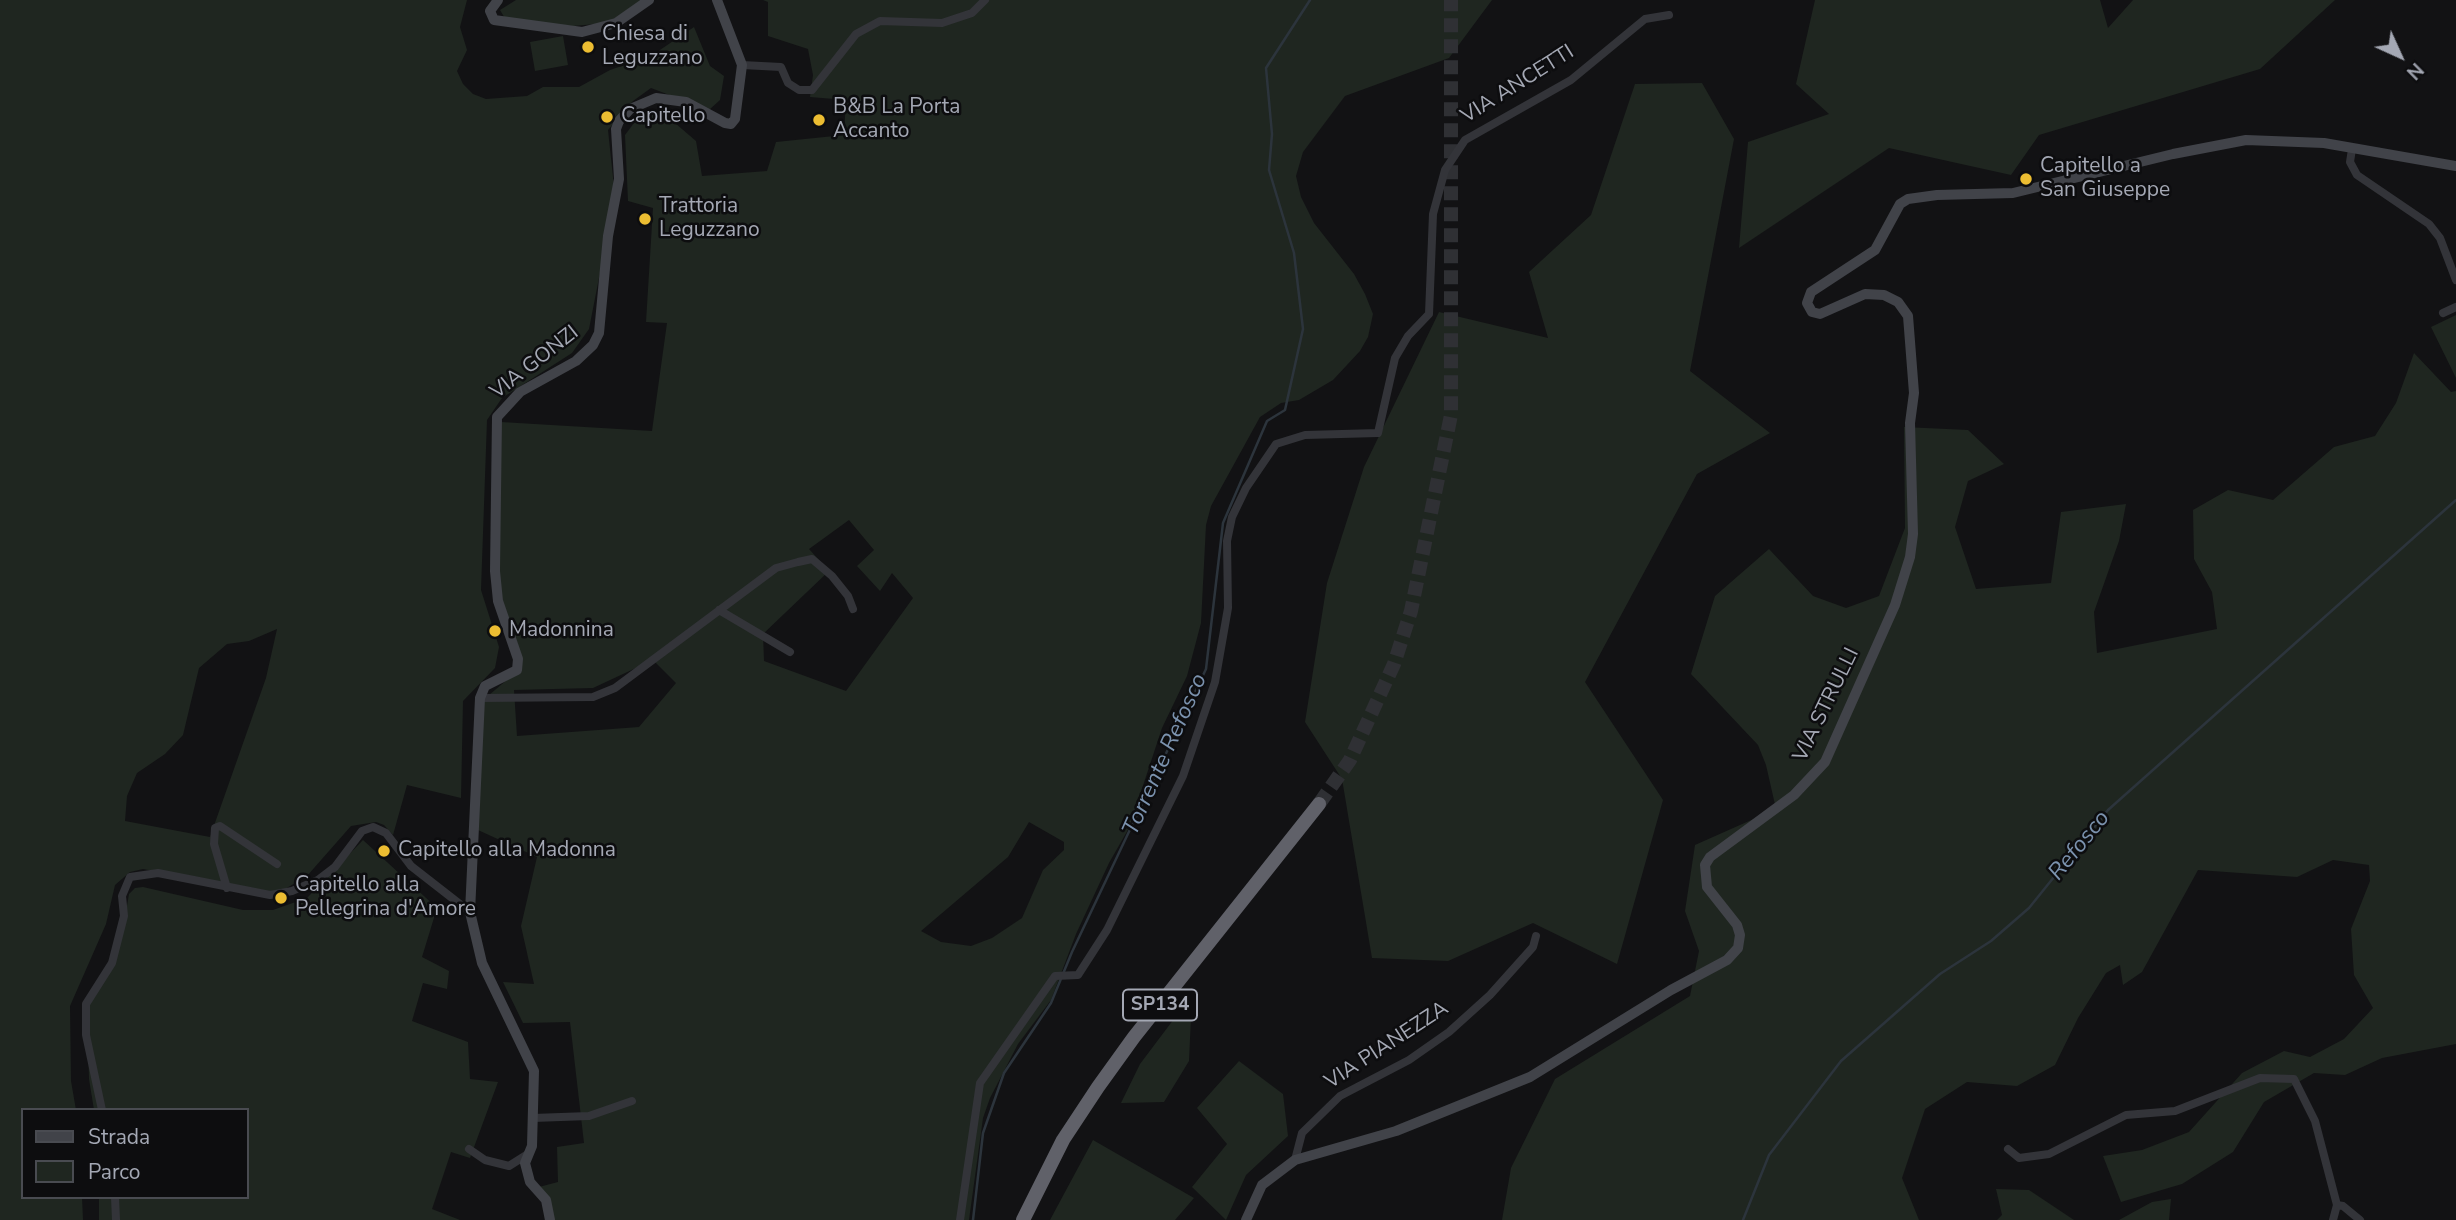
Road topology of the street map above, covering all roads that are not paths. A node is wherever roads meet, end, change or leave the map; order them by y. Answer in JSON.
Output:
{"nodes":[{"id":1,"x":498,"y":0,"type":"edge"},
{"id":2,"x":649,"y":0,"type":"edge"},
{"id":3,"x":717,"y":0,"type":"edge"},
{"id":4,"x":985,"y":0,"type":"edge"},
{"id":5,"x":1669,"y":15,"type":"dead end"},
{"id":6,"x":743,"y":65,"type":"junction"},
{"id":7,"x":2352,"y":149,"type":"junction"},
{"id":8,"x":2456,"y":166,"type":"edge"},
{"id":9,"x":2456,"y":280,"type":"edge"},
{"id":10,"x":2456,"y":307,"type":"edge"},
{"id":11,"x":2443,"y":313,"type":"dead end"},
{"id":12,"x":853,"y":609,"type":"dead end"},
{"id":13,"x":719,"y":610,"type":"junction"},
{"id":14,"x":790,"y":652,"type":"dead end"},
{"id":15,"x":480,"y":698,"type":"junction"},
{"id":16,"x":1319,"y":804,"type":"tunnel mouth"},
{"id":17,"x":277,"y":864,"type":"dead end"},
{"id":18,"x":227,"y":888,"type":"junction"},
{"id":19,"x":470,"y":912,"type":"junction"},
{"id":20,"x":1536,"y":936,"type":"dead end"},
{"id":21,"x":632,"y":1101,"type":"dead end"},
{"id":22,"x":102,"y":1108,"type":"edge"},
{"id":23,"x":533,"y":1118,"type":"junction"},
{"id":24,"x":469,"y":1149,"type":"dead end"},
{"id":25,"x":2008,"y":1149,"type":"dead end"},
{"id":26,"x":529,"y":1154,"type":"junction"},
{"id":27,"x":1295,"y":1160,"type":"junction"},
{"id":28,"x":116,"y":1199,"type":"edge"},
{"id":29,"x":2337,"y":1205,"type":"junction"},
{"id":30,"x":116,"y":1220,"type":"edge"},
{"id":31,"x":550,"y":1220,"type":"edge"},
{"id":32,"x":960,"y":1220,"type":"edge"},
{"id":33,"x":1023,"y":1220,"type":"edge"},
{"id":34,"x":1246,"y":1220,"type":"edge"},
{"id":35,"x":2333,"y":1220,"type":"edge"},
{"id":36,"x":2360,"y":1220,"type":"edge"}],
"edges":[{"from":1,"to":2,"type":"street"},
{"from":3,"to":6,"type":"street"},
{"from":4,"to":6,"type":"street"},
{"from":5,"to":32,"type":"street","name":"VIA ANCETTI"},
{"from":6,"to":15,"type":"street","name":"VIA GONZI"},
{"from":7,"to":8,"type":"street"},
{"from":7,"to":9,"type":"street"},
{"from":7,"to":27,"type":"street","name":"VIA STRULLI"},
{"from":10,"to":11,"type":"street"},
{"from":12,"to":13,"type":"street"},
{"from":13,"to":14,"type":"street"},
{"from":13,"to":15,"type":"street"},
{"from":15,"to":19,"type":"street"},
{"from":16,"to":33,"type":"highway","number":"SP134"},
{"from":17,"to":18,"type":"street"},
{"from":18,"to":19,"type":"street"},
{"from":18,"to":22,"type":"street"},
{"from":19,"to":23,"type":"street"},
{"from":20,"to":27,"type":"street","name":"VIA PIANEZZA"},
{"from":21,"to":23,"type":"street"},
{"from":23,"to":26,"type":"street"},
{"from":24,"to":26,"type":"street"},
{"from":25,"to":29,"type":"street"},
{"from":26,"to":31,"type":"street"},
{"from":27,"to":34,"type":"street"},
{"from":28,"to":30,"type":"street"},
{"from":29,"to":35,"type":"street"},
{"from":29,"to":36,"type":"street"}]}
